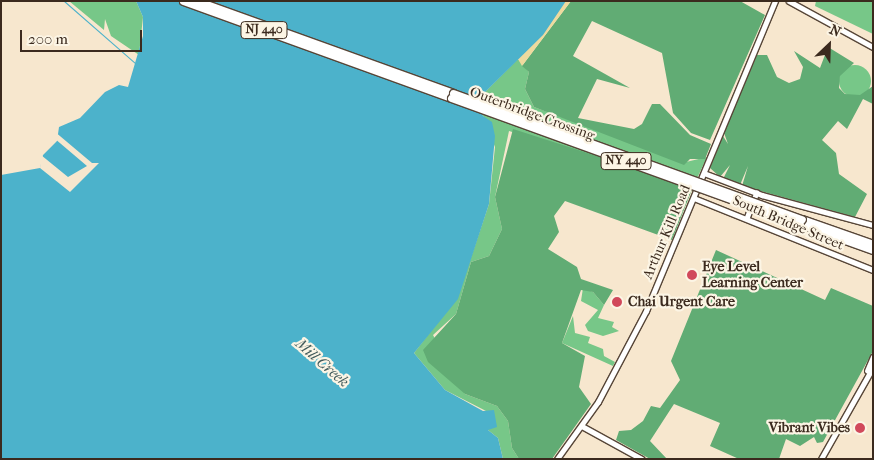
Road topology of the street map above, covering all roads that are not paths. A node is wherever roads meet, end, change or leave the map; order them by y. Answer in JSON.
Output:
{"nodes":[{"id":1,"x":183,"y":1,"type":"edge"},
{"id":2,"x":198,"y":1,"type":"edge"},
{"id":3,"x":776,"y":1,"type":"edge"},
{"id":4,"x":790,"y":1,"type":"edge"},
{"id":5,"x":873,"y":47,"type":"edge"},
{"id":6,"x":346,"y":57,"type":"junction"},
{"id":7,"x":704,"y":173,"type":"junction"},
{"id":8,"x":756,"y":193,"type":"junction"},
{"id":9,"x":694,"y":198,"type":"junction"},
{"id":10,"x":747,"y":217,"type":"junction"},
{"id":11,"x":801,"y":222,"type":"junction"},
{"id":12,"x":873,"y":225,"type":"edge"},
{"id":13,"x":820,"y":231,"type":"junction"},
{"id":14,"x":873,"y":243,"type":"edge"},
{"id":15,"x":873,"y":250,"type":"edge"},
{"id":16,"x":873,"y":256,"type":"edge"},
{"id":17,"x":873,"y":270,"type":"edge"},
{"id":18,"x":873,"y":357,"type":"edge"},
{"id":19,"x":873,"y":366,"type":"edge"},
{"id":20,"x":864,"y":379,"type":"junction"},
{"id":21,"x":582,"y":426,"type":"junction"},
{"id":22,"x":557,"y":459,"type":"edge"},
{"id":23,"x":642,"y":459,"type":"edge"},
{"id":24,"x":821,"y":459,"type":"edge"}],
"edges":[{"from":1,"to":6,"type":"highway","name":"Outerbridge Crossing","number":"NJ 440"},
{"from":2,"to":6,"type":"highway","name":"Outerbridge Crossing","number":"NJ 440"},
{"from":3,"to":7,"type":"street","name":"Arthur Kill Road"},
{"from":4,"to":5,"type":"street"},
{"from":6,"to":11,"type":"highway","name":"Outerbridge Crossing","number":"NY 440","bridge":true},
{"from":7,"to":8,"type":"street"},
{"from":7,"to":9,"type":"street","name":"Arthur Kill Road"},
{"from":8,"to":10,"type":"street"},
{"from":8,"to":12,"type":"street"},
{"from":9,"to":10,"type":"street","name":"South Bridge Street"},
{"from":9,"to":21,"type":"street","name":"Arthur Kill Road"},
{"from":10,"to":17,"type":"street","name":"South Bridge Street"},
{"from":11,"to":13,"type":"highway","name":"Outerbridge Crossing","number":"NY 440"},
{"from":11,"to":14,"type":"highway","name":"Outerbridge Crossing","number":"NY 440"},
{"from":13,"to":15,"type":"highway","name":"Outerbridge Crossing","number":"NY 440"},
{"from":13,"to":16,"type":"highway"},
{"from":18,"to":20,"type":"street"},
{"from":19,"to":20,"type":"street"},
{"from":20,"to":24,"type":"street"},
{"from":21,"to":22,"type":"street","name":"Arthur Kill Road"},
{"from":21,"to":23,"type":"street"}]}
